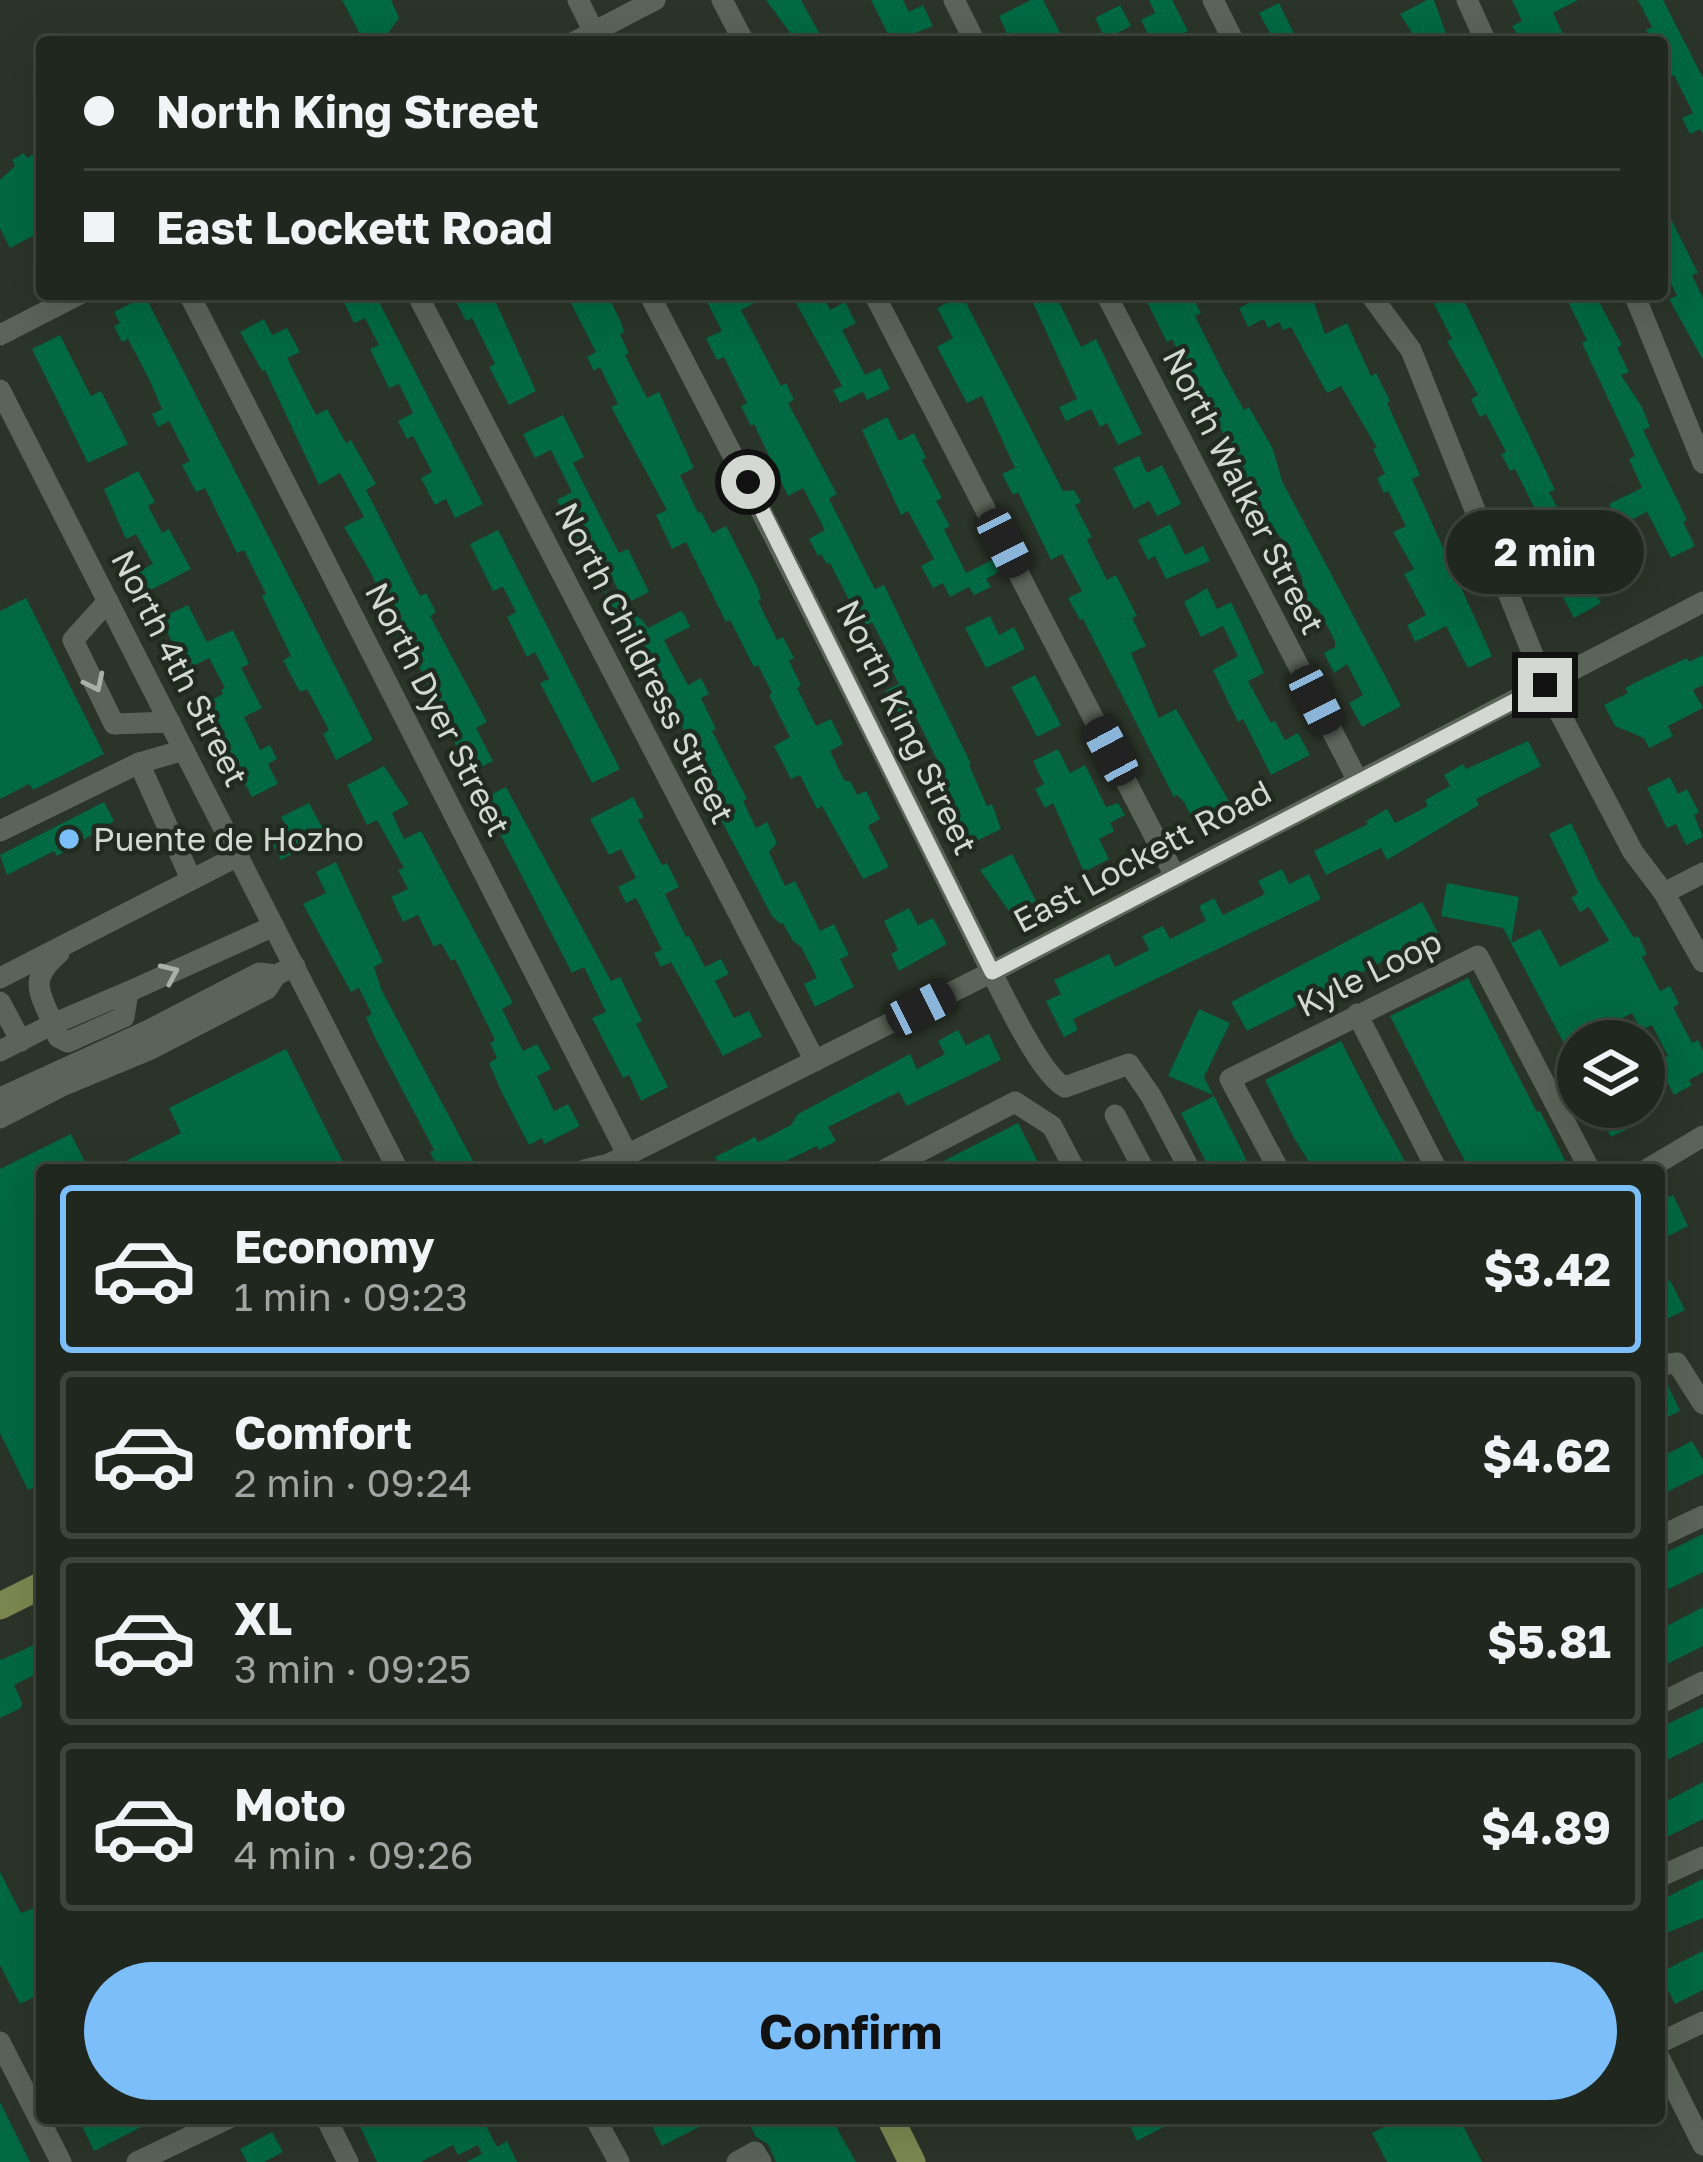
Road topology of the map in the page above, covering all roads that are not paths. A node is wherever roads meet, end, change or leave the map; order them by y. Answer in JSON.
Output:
{"nodes":[{"id":1,"x":578,"y":0,"type":"edge"},
{"id":2,"x":655,"y":0,"type":"edge"},
{"id":3,"x":722,"y":0,"type":"edge"},
{"id":4,"x":954,"y":0,"type":"edge"},
{"id":5,"x":1213,"y":0,"type":"edge"},
{"id":6,"x":1467,"y":0,"type":"edge"},
{"id":7,"x":584,"y":36,"type":"edge"},
{"id":8,"x":586,"y":36,"type":"edge"},
{"id":9,"x":741,"y":36,"type":"edge"},
{"id":10,"x":972,"y":36,"type":"edge"},
{"id":11,"x":1231,"y":36,"type":"edge"},
{"id":12,"x":1483,"y":36,"type":"edge"},
{"id":13,"x":68,"y":300,"type":"edge"},
{"id":14,"x":192,"y":300,"type":"edge"},
{"id":15,"x":421,"y":300,"type":"edge"},
{"id":16,"x":652,"y":300,"type":"edge"},
{"id":17,"x":877,"y":300,"type":"edge"},
{"id":18,"x":1109,"y":300,"type":"edge"},
{"id":19,"x":1374,"y":300,"type":"edge"},
{"id":20,"x":1636,"y":300,"type":"edge"},
{"id":21,"x":0,"y":335,"type":"edge"},
{"id":22,"x":0,"y":390,"type":"edge"},
{"id":23,"x":1703,"y":463,"type":"edge"},
{"id":24,"x":108,"y":601,"type":"junction"},
{"id":25,"x":1703,"y":602,"type":"edge"},
{"id":26,"x":1545,"y":685,"type":"junction"},
{"id":27,"x":170,"y":722,"type":"junction"},
{"id":28,"x":184,"y":750,"type":"junction"},
{"id":29,"x":139,"y":763,"type":"junction"},
{"id":30,"x":1358,"y":782,"type":"junction"},
{"id":31,"x":0,"y":831,"type":"edge"},
{"id":32,"x":238,"y":856,"type":"junction"},
{"id":33,"x":1703,"y":873,"type":"edge"},
{"id":34,"x":1175,"y":876,"type":"junction"},
{"id":35,"x":191,"y":879,"type":"junction"},
{"id":36,"x":1664,"y":892,"type":"junction"},
{"id":37,"x":274,"y":926,"type":"junction"},
{"id":38,"x":73,"y":941,"type":"junction"},
{"id":39,"x":1703,"y":962,"type":"edge"},
{"id":40,"x":285,"y":971,"type":"junction"},
{"id":41,"x":992,"y":972,"type":"junction"},
{"id":42,"x":0,"y":978,"type":"edge"},
{"id":43,"x":0,"y":1002,"type":"edge"},
{"id":44,"x":1357,"y":1014,"type":"junction"},
{"id":45,"x":53,"y":1024,"type":"junction"},
{"id":46,"x":10,"y":1046,"type":"edge"},
{"id":47,"x":815,"y":1061,"type":"junction"},
{"id":48,"x":0,"y":1098,"type":"edge"},
{"id":49,"x":1114,"y":1115,"type":"dead end"},
{"id":50,"x":0,"y":1118,"type":"edge"},
{"id":51,"x":1703,"y":1136,"type":"edge"},
{"id":52,"x":614,"y":1163,"type":"edge"},
{"id":53,"x":395,"y":1164,"type":"edge"},
{"id":54,"x":896,"y":1164,"type":"edge"},
{"id":55,"x":1072,"y":1164,"type":"edge"},
{"id":56,"x":1141,"y":1164,"type":"edge"},
{"id":57,"x":1187,"y":1164,"type":"edge"},
{"id":58,"x":1276,"y":1164,"type":"edge"},
{"id":59,"x":1434,"y":1164,"type":"edge"},
{"id":60,"x":1587,"y":1164,"type":"edge"},
{"id":61,"x":1656,"y":1164,"type":"edge"},
{"id":62,"x":1665,"y":1364,"type":"edge"},
{"id":63,"x":1703,"y":1405,"type":"edge"},
{"id":64,"x":1703,"y":1516,"type":"edge"},
{"id":65,"x":1665,"y":1535,"type":"edge"},
{"id":66,"x":36,"y":1588,"type":"edge"},
{"id":67,"x":0,"y":1606,"type":"edge"},
{"id":68,"x":1703,"y":1682,"type":"edge"},
{"id":69,"x":1665,"y":1701,"type":"edge"},
{"id":70,"x":1703,"y":1856,"type":"edge"},
{"id":71,"x":1665,"y":1874,"type":"edge"},
{"id":72,"x":1703,"y":2022,"type":"edge"},
{"id":73,"x":1665,"y":2040,"type":"edge"},
{"id":74,"x":0,"y":2042,"type":"edge"},
{"id":75,"x":1665,"y":2069,"type":"edge"},
{"id":76,"x":36,"y":2113,"type":"edge"},
{"id":77,"x":42,"y":2124,"type":"edge"},
{"id":78,"x":216,"y":2124,"type":"edge"},
{"id":79,"x":329,"y":2124,"type":"edge"},
{"id":80,"x":598,"y":2124,"type":"edge"},
{"id":81,"x":893,"y":2124,"type":"edge"},
{"id":82,"x":1703,"y":2145,"type":"edge"},
{"id":83,"x":61,"y":2162,"type":"edge"},
{"id":84,"x":137,"y":2162,"type":"edge"},
{"id":85,"x":348,"y":2162,"type":"edge"},
{"id":86,"x":619,"y":2162,"type":"edge"},
{"id":87,"x":736,"y":2162,"type":"edge"},
{"id":88,"x":760,"y":2162,"type":"edge"},
{"id":89,"x":912,"y":2162,"type":"edge"}],
"edges":[{"from":1,"to":7,"type":"street"},
{"from":2,"to":8,"type":"street"},
{"from":3,"to":9,"type":"street"},
{"from":4,"to":10,"type":"street"},
{"from":5,"to":11,"type":"street"},
{"from":6,"to":12,"type":"street"},
{"from":13,"to":21,"type":"street"},
{"from":14,"to":52,"type":"street","name":"North Dyer Street"},
{"from":15,"to":47,"type":"street","name":"North Childress Street"},
{"from":16,"to":41,"type":"street","name":"North King Street"},
{"from":17,"to":34,"type":"street"},
{"from":18,"to":30,"type":"street","name":"North Walker Street"},
{"from":19,"to":26,"type":"street"},
{"from":20,"to":23,"type":"street"},
{"from":22,"to":24,"type":"street","name":"North 4th Street"},
{"from":24,"to":27,"type":"street","name":"North 4th Street"},
{"from":24,"to":27,"type":"street","one_way":true},
{"from":25,"to":26,"type":"street","name":"East Lockett Road"},
{"from":26,"to":30,"type":"street","name":"East Lockett Road"},
{"from":26,"to":36,"type":"street"},
{"from":27,"to":28,"type":"street","name":"North 4th Street"},
{"from":28,"to":29,"type":"street"},
{"from":28,"to":32,"type":"street","name":"North 4th Street"},
{"from":29,"to":31,"type":"street"},
{"from":29,"to":35,"type":"street"},
{"from":30,"to":34,"type":"street","name":"East Lockett Road"},
{"from":32,"to":35,"type":"street"},
{"from":32,"to":37,"type":"street","name":"North 4th Street"},
{"from":33,"to":36,"type":"street"},
{"from":34,"to":41,"type":"street","name":"East Lockett Road"},
{"from":35,"to":38,"type":"street"},
{"from":36,"to":39,"type":"street"},
{"from":37,"to":40,"type":"street","name":"North 4th Street"},
{"from":45,"to":37,"type":"street","one_way":true},
{"from":38,"to":42,"type":"street"},
{"from":38,"to":45,"type":"street"},
{"from":40,"to":48,"type":"street"},
{"from":40,"to":50,"type":"street"},
{"from":40,"to":53,"type":"street","name":"North 4th Street"},
{"from":41,"to":47,"type":"street","name":"East Lockett Road"},
{"from":41,"to":57,"type":"street","name":"North King Street"},
{"from":43,"to":46,"type":"street"},
{"from":44,"to":58,"type":"street","name":"Kyle Loop"},
{"from":44,"to":59,"type":"street"},
{"from":44,"to":60,"type":"street","name":"Kyle Loop"},
{"from":45,"to":46,"type":"street"},
{"from":47,"to":52,"type":"street","name":"East Lockett Road"},
{"from":49,"to":56,"type":"street"},
{"from":51,"to":61,"type":"street"},
{"from":54,"to":55,"type":"street"},
{"from":62,"to":63,"type":"street"},
{"from":64,"to":65,"type":"street"},
{"from":66,"to":67,"type":"main road"},
{"from":68,"to":69,"type":"street"},
{"from":70,"to":71,"type":"street"},
{"from":72,"to":73,"type":"street"},
{"from":74,"to":76,"type":"street"},
{"from":75,"to":82,"type":"street"},
{"from":77,"to":83,"type":"street"},
{"from":78,"to":84,"type":"street"},
{"from":79,"to":85,"type":"street"},
{"from":80,"to":86,"type":"street"},
{"from":81,"to":89,"type":"main road"},
{"from":87,"to":88,"type":"street"}]}
